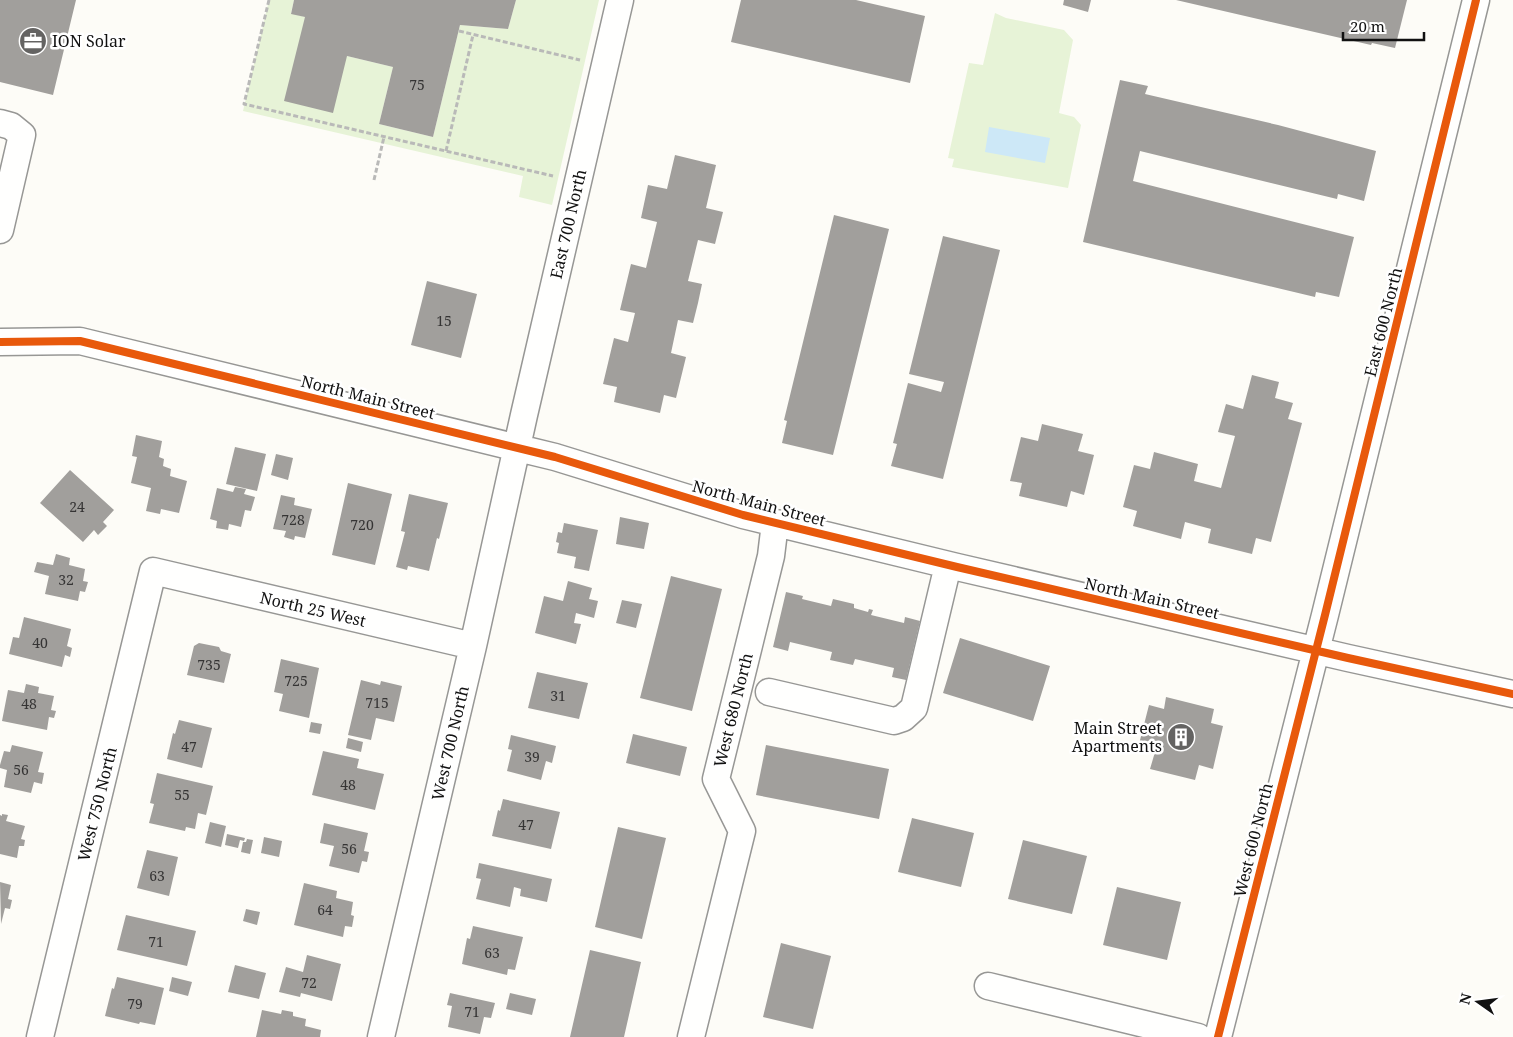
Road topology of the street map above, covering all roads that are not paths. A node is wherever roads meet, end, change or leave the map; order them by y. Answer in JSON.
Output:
{"nodes":[{"id":1,"x":620,"y":0,"type":"edge"},
{"id":2,"x":1476,"y":0,"type":"edge"},
{"id":3,"x":0,"y":123,"type":"edge"},
{"id":4,"x":0,"y":230,"type":"edge"},
{"id":5,"x":0,"y":342,"type":"edge"},
{"id":6,"x":517,"y":448,"type":"junction"},
{"id":7,"x":776,"y":523,"type":"junction"},
{"id":8,"x":948,"y":565,"type":"junction"},
{"id":9,"x":153,"y":571,"type":"joint"},
{"id":10,"x":473,"y":646,"type":"junction"},
{"id":11,"x":1316,"y":650,"type":"junction"},
{"id":12,"x":769,"y":692,"type":"dead end"},
{"id":13,"x":1513,"y":694,"type":"edge"},
{"id":14,"x":988,"y":986,"type":"dead end"},
{"id":15,"x":1192,"y":1036,"type":"edge"},
{"id":16,"x":40,"y":1037,"type":"edge"},
{"id":17,"x":382,"y":1037,"type":"edge"},
{"id":18,"x":691,"y":1037,"type":"edge"},
{"id":19,"x":1218,"y":1037,"type":"edge"}],
"edges":[{"from":1,"to":6,"type":"street","name":"East 700 North"},
{"from":2,"to":11,"type":"street","name":"East 600 North"},
{"from":3,"to":4,"type":"street"},
{"from":5,"to":6,"type":"street","name":"North Main Street"},
{"from":6,"to":7,"type":"street","name":"North Main Street"},
{"from":6,"to":10,"type":"street","name":"West 700 North"},
{"from":7,"to":8,"type":"street","name":"North Main Street"},
{"from":7,"to":18,"type":"street","name":"West 680 North"},
{"from":8,"to":11,"type":"street","name":"North Main Street"},
{"from":8,"to":12,"type":"street"},
{"from":9,"to":10,"type":"street","name":"North 25 West"},
{"from":9,"to":16,"type":"street","name":"West 750 North"},
{"from":10,"to":17,"type":"street","name":"West 700 North"},
{"from":11,"to":13,"type":"street","name":"North Main Street"},
{"from":11,"to":19,"type":"street","name":"West 600 North"},
{"from":14,"to":15,"type":"street"}]}
